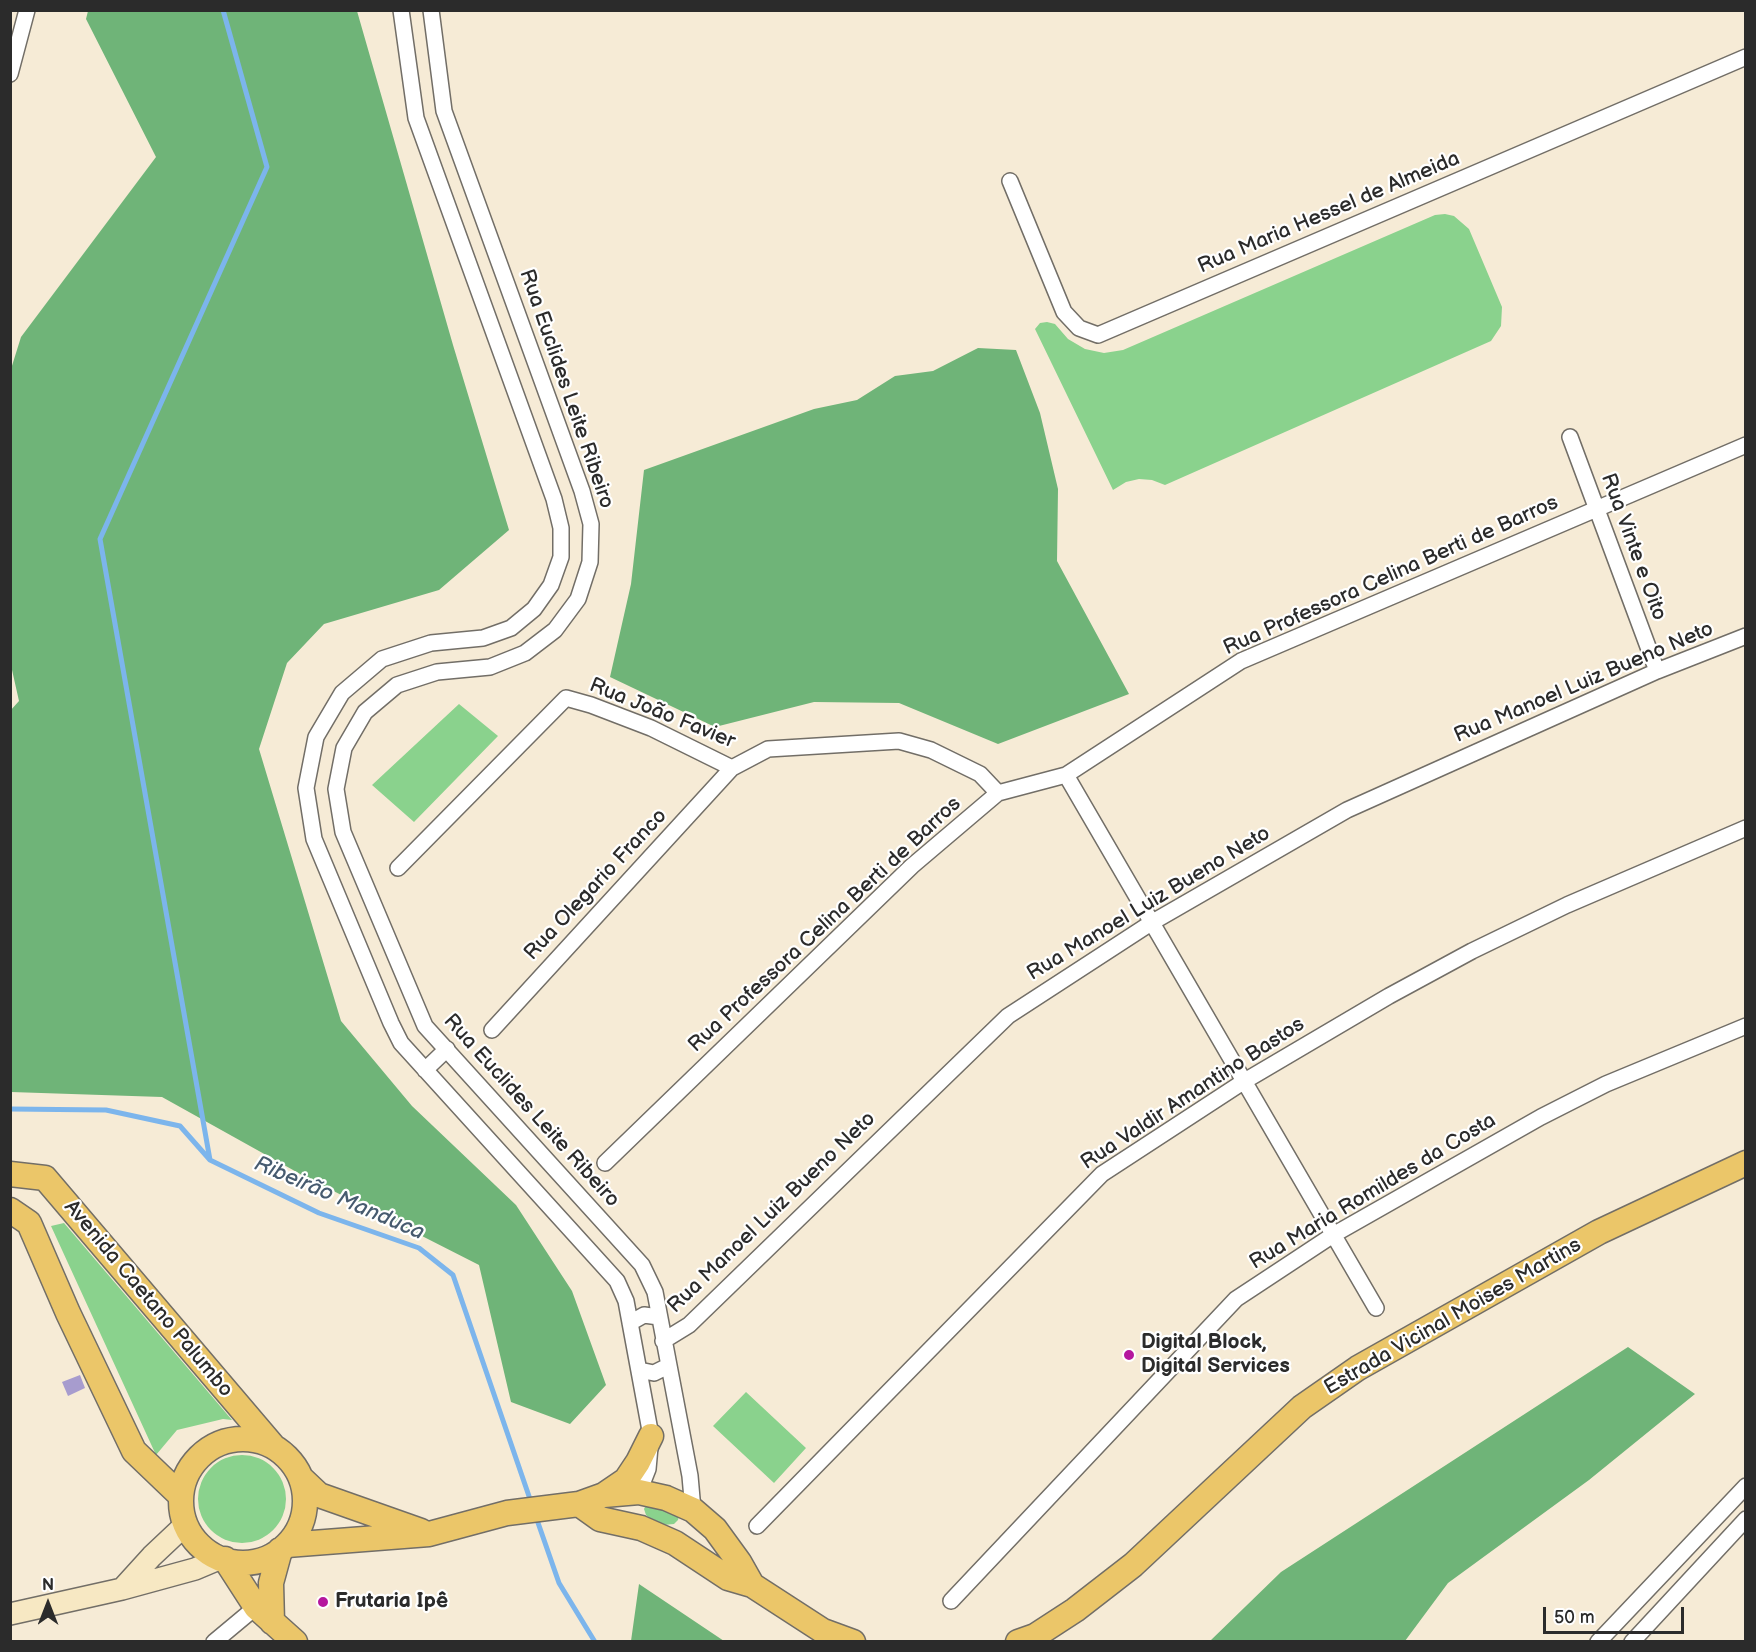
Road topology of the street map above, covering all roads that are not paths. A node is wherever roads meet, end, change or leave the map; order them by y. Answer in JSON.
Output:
{"nodes":[{"id":1,"x":27,"y":10,"type":"edge"},
{"id":2,"x":402,"y":10,"type":"edge"},
{"id":3,"x":431,"y":10,"type":"edge"},
{"id":4,"x":1746,"y":57,"type":"edge"},
{"id":5,"x":10,"y":74,"type":"edge"},
{"id":6,"x":1010,"y":181,"type":"dead end"},
{"id":7,"x":1570,"y":437,"type":"dead end"},
{"id":8,"x":1746,"y":445,"type":"edge"},
{"id":9,"x":1597,"y":509,"type":"junction"},
{"id":10,"x":1746,"y":636,"type":"edge"},
{"id":11,"x":1657,"y":671,"type":"junction"},
{"id":12,"x":732,"y":768,"type":"junction"},
{"id":13,"x":1066,"y":775,"type":"junction"},
{"id":14,"x":998,"y":793,"type":"junction"},
{"id":15,"x":1746,"y":828,"type":"edge"},
{"id":16,"x":398,"y":868,"type":"dead end"},
{"id":17,"x":1151,"y":923,"type":"junction"},
{"id":18,"x":1746,"y":1026,"type":"edge"},
{"id":19,"x":492,"y":1030,"type":"dead end"},
{"id":20,"x":447,"y":1049,"type":"junction"},
{"id":21,"x":425,"y":1070,"type":"junction"},
{"id":22,"x":1244,"y":1082,"type":"junction"},
{"id":23,"x":605,"y":1163,"type":"dead end"},
{"id":24,"x":1746,"y":1163,"type":"edge"},
{"id":25,"x":10,"y":1174,"type":"edge"},
{"id":26,"x":10,"y":1210,"type":"edge"},
{"id":27,"x":1333,"y":1235,"type":"junction"},
{"id":28,"x":1376,"y":1308,"type":"dead end"},
{"id":29,"x":659,"y":1317,"type":"junction"},
{"id":30,"x":630,"y":1323,"type":"junction"},
{"id":31,"x":663,"y":1341,"type":"junction"},
{"id":32,"x":668,"y":1366,"type":"junction"},
{"id":33,"x":639,"y":1370,"type":"junction"},
{"id":34,"x":651,"y":1436,"type":"junction"},
{"id":35,"x":273,"y":1446,"type":"junction"},
{"id":36,"x":301,"y":1478,"type":"junction"},
{"id":37,"x":1746,"y":1486,"type":"edge"},
{"id":38,"x":639,"y":1492,"type":"junction"},
{"id":39,"x":604,"y":1495,"type":"junction"},
{"id":40,"x":182,"y":1496,"type":"junction"},
{"id":41,"x":572,"y":1505,"type":"junction"},
{"id":42,"x":693,"y":1510,"type":"junction"},
{"id":43,"x":1746,"y":1519,"type":"edge"},
{"id":44,"x":186,"y":1524,"type":"junction"},
{"id":45,"x":758,"y":1526,"type":"dead end"},
{"id":46,"x":641,"y":1528,"type":"junction"},
{"id":47,"x":429,"y":1534,"type":"junction"},
{"id":48,"x":675,"y":1543,"type":"junction"},
{"id":49,"x":284,"y":1547,"type":"junction"},
{"id":50,"x":223,"y":1559,"type":"junction"},
{"id":51,"x":752,"y":1585,"type":"junction"},
{"id":52,"x":122,"y":1589,"type":"junction"},
{"id":53,"x":951,"y":1601,"type":"dead end"},
{"id":54,"x":267,"y":1609,"type":"junction"},
{"id":55,"x":10,"y":1614,"type":"edge"},
{"id":56,"x":214,"y":1641,"type":"edge"},
{"id":57,"x":295,"y":1641,"type":"edge"},
{"id":58,"x":853,"y":1641,"type":"edge"},
{"id":59,"x":1018,"y":1641,"type":"edge"},
{"id":60,"x":1598,"y":1641,"type":"edge"},
{"id":61,"x":1632,"y":1641,"type":"edge"}],
"edges":[{"from":1,"to":5,"type":"street"},
{"from":2,"to":21,"type":"street"},
{"from":3,"to":20,"type":"street","name":"Rua Euclides Leite Ribeiro"},
{"from":4,"to":6,"type":"street","name":"Rua Maria Hessel de Almeida"},
{"from":7,"to":9,"type":"street","name":"Rua Vinte e Oito"},
{"from":8,"to":9,"type":"street","name":"Rua Professora Celina Berti de Barros"},
{"from":9,"to":11,"type":"street","name":"Rua Vinte e Oito"},
{"from":9,"to":13,"type":"street","name":"Rua Professora Celina Berti de Barros"},
{"from":10,"to":11,"type":"street","name":"Rua Manoel Luiz Bueno Neto"},
{"from":11,"to":17,"type":"street","name":"Rua Manoel Luiz Bueno Neto"},
{"from":12,"to":14,"type":"street","name":"Rua João Favier"},
{"from":12,"to":16,"type":"street","name":"Rua João Favier"},
{"from":12,"to":19,"type":"street","name":"Rua Olegario Franco"},
{"from":13,"to":14,"type":"street","name":"Rua Professora Celina Berti de Barros"},
{"from":13,"to":17,"type":"street"},
{"from":14,"to":23,"type":"street","name":"Rua Professora Celina Berti de Barros"},
{"from":15,"to":22,"type":"street","name":"Rua Valdir Amantino Bastos"},
{"from":17,"to":22,"type":"street"},
{"from":17,"to":31,"type":"street","name":"Rua Manoel Luiz Bueno Neto"},
{"from":18,"to":27,"type":"street","name":"Rua Maria Romildes da Costa"},
{"from":20,"to":21,"type":"street"},
{"from":20,"to":29,"type":"street","name":"Rua Euclides Leite Ribeiro"},
{"from":21,"to":30,"type":"street"},
{"from":22,"to":27,"type":"street"},
{"from":22,"to":45,"type":"street","name":"Rua Valdir Amantino Bastos"},
{"from":24,"to":59,"type":"main road","name":"Estrada Vicinal Moises Martins"},
{"from":25,"to":35,"type":"main road","name":"Avenida Caetano Palumbo"},
{"from":26,"to":40,"type":"main road"},
{"from":27,"to":28,"type":"street"},
{"from":27,"to":53,"type":"street","name":"Rua Maria Romildes da Costa"},
{"from":29,"to":30,"type":"street"},
{"from":29,"to":31,"type":"street","name":"Rua Euclides Leite Ribeiro"},
{"from":30,"to":33,"type":"street"},
{"from":31,"to":32,"type":"street","name":"Rua Euclides Leite Ribeiro"},
{"from":32,"to":33,"type":"street"},
{"from":32,"to":42,"type":"street","name":"Rua Euclides Leite Ribeiro"},
{"from":33,"to":34,"type":"street"},
{"from":34,"to":38,"type":"street"},
{"from":34,"to":39,"type":"main road"},
{"from":35,"to":36,"type":"main road"},
{"from":35,"to":40,"type":"main road"},
{"from":36,"to":47,"type":"main road"},
{"from":36,"to":49,"type":"main road"},
{"from":37,"to":60,"type":"street"},
{"from":38,"to":39,"type":"main road"},
{"from":38,"to":42,"type":"main road"},
{"from":38,"to":46,"type":"main road"},
{"from":39,"to":41,"type":"main road"},
{"from":40,"to":44,"type":"main road"},
{"from":41,"to":46,"type":"main road"},
{"from":41,"to":47,"type":"main road"},
{"from":42,"to":48,"type":"main road"},
{"from":42,"to":51,"type":"main road"},
{"from":43,"to":61,"type":"street"},
{"from":44,"to":50,"type":"main road"},
{"from":44,"to":52,"type":"main road"},
{"from":46,"to":48,"type":"main road"},
{"from":47,"to":49,"type":"main road"},
{"from":48,"to":51,"type":"main road"},
{"from":49,"to":50,"type":"main road"},
{"from":49,"to":54,"type":"main road"},
{"from":50,"to":52,"type":"main road"},
{"from":50,"to":54,"type":"main road"},
{"from":51,"to":58,"type":"main road"},
{"from":52,"to":55,"type":"main road"},
{"from":54,"to":56,"type":"street"},
{"from":54,"to":57,"type":"main road"}]}
